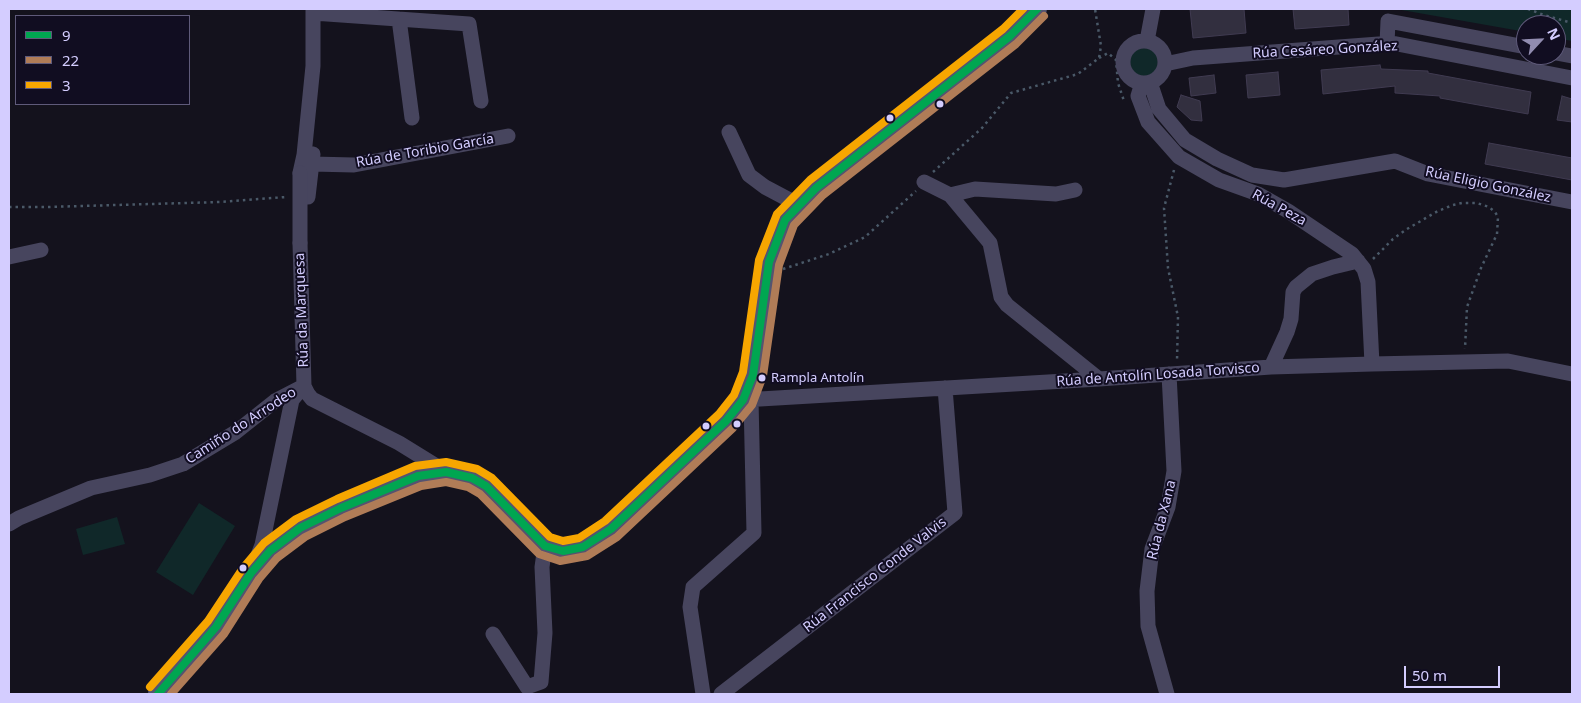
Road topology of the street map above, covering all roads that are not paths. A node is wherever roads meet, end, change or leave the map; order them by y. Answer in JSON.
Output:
{"nodes":[{"id":1,"x":1037,"y":9,"type":"edge"},
{"id":2,"x":1153,"y":9,"type":"edge"},
{"id":3,"x":313,"y":11,"type":"edge"},
{"id":4,"x":399,"y":19,"type":"junction"},
{"id":5,"x":1147,"y":41,"type":"junction"},
{"id":6,"x":1387,"y":44,"type":"junction"},
{"id":7,"x":1516,"y":45,"type":"edge"},
{"id":8,"x":1166,"y":64,"type":"junction"},
{"id":9,"x":1572,"y":78,"type":"edge"},
{"id":10,"x":1146,"y":82,"type":"junction"},
{"id":11,"x":480,"y":102,"type":"dead end"},
{"id":12,"x":412,"y":118,"type":"dead end"},
{"id":13,"x":729,"y":132,"type":"dead end"},
{"id":14,"x":508,"y":136,"type":"dead end"},
{"id":15,"x":306,"y":168,"type":"junction"},
{"id":16,"x":924,"y":182,"type":"road end"},
{"id":17,"x":1075,"y":190,"type":"dead end"},
{"id":18,"x":950,"y":195,"type":"junction"},
{"id":19,"x":308,"y":197,"type":"road end"},
{"id":20,"x":1572,"y":202,"type":"edge"},
{"id":21,"x":799,"y":205,"type":"junction"},
{"id":22,"x":41,"y":250,"type":"dead end"},
{"id":23,"x":9,"y":257,"type":"edge"},
{"id":24,"x":1361,"y":265,"type":"junction"},
{"id":25,"x":1372,"y":364,"type":"junction"},
{"id":26,"x":1271,"y":367,"type":"junction"},
{"id":27,"x":1173,"y":373,"type":"junction"},
{"id":28,"x":1572,"y":374,"type":"edge"},
{"id":29,"x":1099,"y":380,"type":"junction"},
{"id":30,"x":304,"y":386,"type":"junction"},
{"id":31,"x":945,"y":388,"type":"junction"},
{"id":32,"x":747,"y":400,"type":"junction"},
{"id":33,"x":446,"y":472,"type":"junction"},
{"id":34,"x":9,"y":524,"type":"edge"},
{"id":35,"x":545,"y":546,"type":"junction"},
{"id":36,"x":251,"y":573,"type":"junction"},
{"id":37,"x":493,"y":634,"type":"dead end"},
{"id":38,"x":521,"y":691,"type":"edge"},
{"id":39,"x":158,"y":694,"type":"edge"},
{"id":40,"x":703,"y":694,"type":"edge"},
{"id":41,"x":721,"y":694,"type":"edge"},
{"id":42,"x":1167,"y":694,"type":"edge"}],
"edges":[{"from":1,"to":21,"type":"street"},
{"from":2,"to":5,"type":"street"},
{"from":3,"to":4,"type":"street"},
{"from":3,"to":15,"type":"street","name":"Rúa da Marquesa"},
{"from":4,"to":11,"type":"street"},
{"from":4,"to":12,"type":"street"},
{"from":5,"to":8,"type":"street"},
{"from":5,"to":10,"type":"street"},
{"from":6,"to":7,"type":"street"},
{"from":6,"to":8,"type":"street","name":"Rúa Cesáreo González"},
{"from":6,"to":9,"type":"street","name":"Rúa Cesáreo González"},
{"from":8,"to":10,"type":"street"},
{"from":10,"to":20,"type":"street","name":"Rúa Eligio González"},
{"from":10,"to":24,"type":"street","name":"Rúa Peza"},
{"from":13,"to":21,"type":"street"},
{"from":14,"to":15,"type":"street","name":"Rúa de Toribio García"},
{"from":15,"to":19,"type":"street","name":"Rúa da Marquesa"},
{"from":15,"to":30,"type":"street","name":"Rúa da Marquesa","bridge":true},
{"from":16,"to":18,"type":"street"},
{"from":17,"to":18,"type":"street"},
{"from":18,"to":29,"type":"street"},
{"from":21,"to":32,"type":"street"},
{"from":22,"to":23,"type":"street"},
{"from":24,"to":25,"type":"street"},
{"from":24,"to":26,"type":"street"},
{"from":25,"to":26,"type":"street","name":"Rúa de Antolín Losada Torvisco"},
{"from":25,"to":28,"type":"street","name":"Rúa de Antolín Losada Torvisco"},
{"from":26,"to":27,"type":"street","name":"Rúa de Antolín Losada Torvisco"},
{"from":27,"to":29,"type":"street","name":"Rúa de Antolín Losada Torvisco"},
{"from":27,"to":42,"type":"street","name":"Rúa da Xana"},
{"from":29,"to":31,"type":"street","name":"Rúa de Antolín Losada Torvisco"},
{"from":30,"to":33,"type":"street","name":"Rúa da Marquesa"},
{"from":30,"to":34,"type":"street","name":"Camiño do Arrodeo"},
{"from":30,"to":36,"type":"street"},
{"from":31,"to":32,"type":"street","name":"Rúa de Antolín Losada Torvisco"},
{"from":31,"to":41,"type":"street","name":"Rúa Francisco Conde Valvis"},
{"from":32,"to":35,"type":"street"},
{"from":32,"to":40,"type":"street"},
{"from":33,"to":35,"type":"street"},
{"from":33,"to":36,"type":"street"},
{"from":35,"to":38,"type":"street"},
{"from":36,"to":39,"type":"street"},
{"from":37,"to":38,"type":"street"}]}
